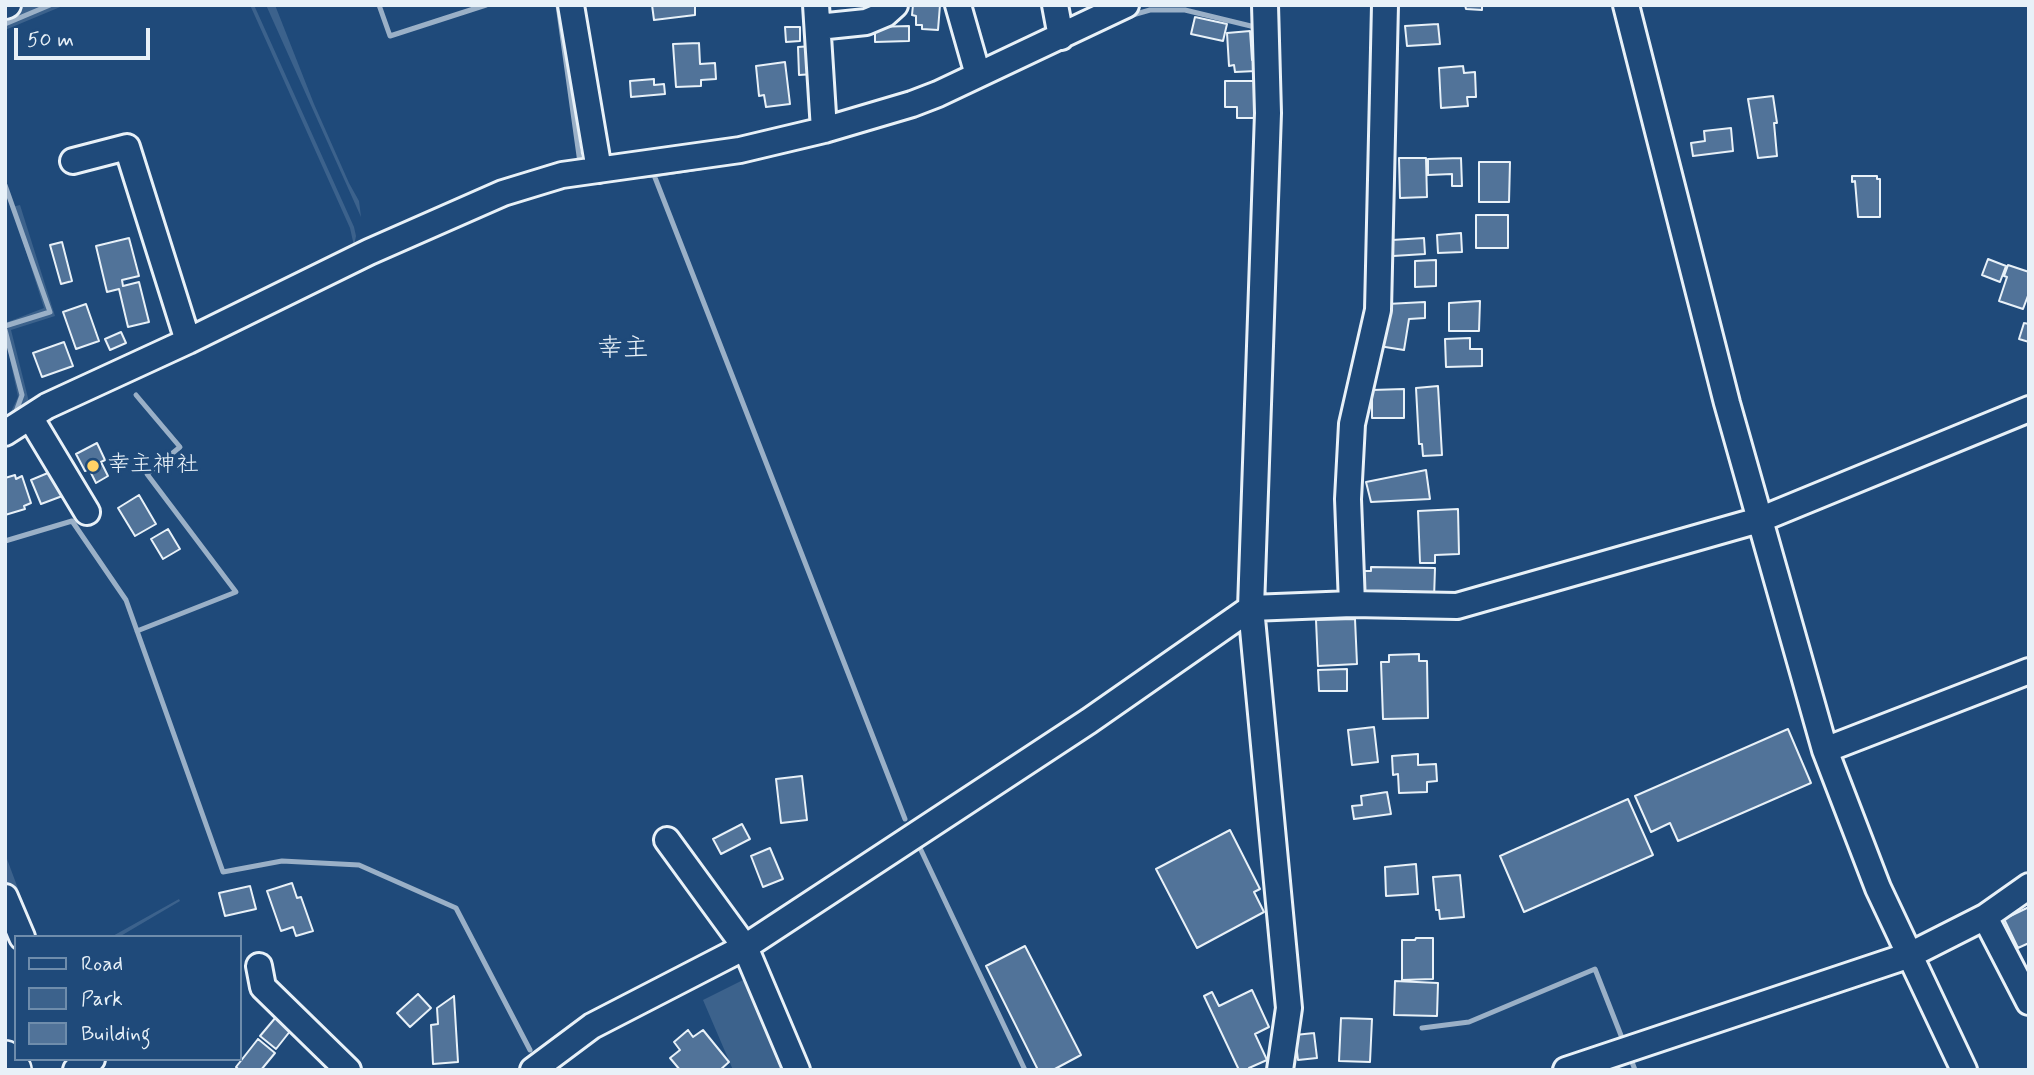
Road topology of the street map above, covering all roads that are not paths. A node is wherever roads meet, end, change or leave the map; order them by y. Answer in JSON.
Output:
{"nodes":[{"id":1,"x":571,"y":5,"type":"edge"},
{"id":2,"x":895,"y":5,"type":"edge"},
{"id":3,"x":958,"y":5,"type":"edge"},
{"id":4,"x":1055,"y":5,"type":"edge"},
{"id":5,"x":1126,"y":5,"type":"edge"},
{"id":6,"x":1265,"y":5,"type":"edge"},
{"id":7,"x":1385,"y":5,"type":"edge"},
{"id":8,"x":1626,"y":5,"type":"edge"},
{"id":9,"x":817,"y":16,"type":"edge"},
{"id":10,"x":1061,"y":37,"type":"junction"},
{"id":11,"x":978,"y":75,"type":"junction"},
{"id":12,"x":824,"y":130,"type":"junction"},
{"id":13,"x":73,"y":161,"type":"dead end"},
{"id":14,"x":599,"y":170,"type":"junction"},
{"id":15,"x":188,"y":341,"type":"junction"},
{"id":16,"x":2029,"y":409,"type":"edge"},
{"id":17,"x":30,"y":417,"type":"junction"},
{"id":18,"x":5,"y":433,"type":"edge"},
{"id":19,"x":87,"y":512,"type":"dead end"},
{"id":20,"x":1759,"y":520,"type":"junction"},
{"id":21,"x":1352,"y":604,"type":"junction"},
{"id":22,"x":1251,"y":608,"type":"junction"},
{"id":23,"x":2029,"y":671,"type":"edge"},
{"id":24,"x":1825,"y":750,"type":"junction"},
{"id":25,"x":667,"y":840,"type":"dead end"},
{"id":26,"x":2029,"y":886,"type":"edge"},
{"id":27,"x":5,"y":897,"type":"edge"},
{"id":28,"x":1985,"y":917,"type":"junction"},
{"id":29,"x":21,"y":935,"type":"edge"},
{"id":30,"x":745,"y":947,"type":"junction"},
{"id":31,"x":1910,"y":955,"type":"junction"},
{"id":32,"x":259,"y":966,"type":"dead end"},
{"id":33,"x":2029,"y":1002,"type":"edge"},
{"id":34,"x":5,"y":1060,"type":"edge"},
{"id":35,"x":12,"y":1070,"type":"edge"},
{"id":36,"x":348,"y":1070,"type":"edge"},
{"id":37,"x":533,"y":1070,"type":"edge"},
{"id":38,"x":797,"y":1070,"type":"edge"},
{"id":39,"x":1280,"y":1070,"type":"edge"},
{"id":40,"x":1566,"y":1070,"type":"edge"},
{"id":41,"x":1964,"y":1070,"type":"edge"}],
"edges":[{"from":1,"to":14,"type":"street"},
{"from":2,"to":9,"type":"street"},
{"from":3,"to":11,"type":"street"},
{"from":4,"to":10,"type":"street"},
{"from":5,"to":10,"type":"street"},
{"from":6,"to":22,"type":"street"},
{"from":7,"to":21,"type":"street"},
{"from":8,"to":20,"type":"street"},
{"from":9,"to":12,"type":"street"},
{"from":10,"to":11,"type":"street"},
{"from":11,"to":12,"type":"street"},
{"from":12,"to":14,"type":"street"},
{"from":13,"to":15,"type":"street"},
{"from":14,"to":15,"type":"street"},
{"from":15,"to":17,"type":"street"},
{"from":16,"to":20,"type":"street"},
{"from":17,"to":18,"type":"street"},
{"from":17,"to":19,"type":"street"},
{"from":20,"to":21,"type":"street"},
{"from":20,"to":24,"type":"street"},
{"from":21,"to":22,"type":"street"},
{"from":22,"to":30,"type":"street"},
{"from":22,"to":39,"type":"street"},
{"from":23,"to":24,"type":"street"},
{"from":24,"to":31,"type":"street"},
{"from":25,"to":30,"type":"street"},
{"from":26,"to":28,"type":"street"},
{"from":27,"to":29,"type":"street"},
{"from":28,"to":31,"type":"street"},
{"from":28,"to":33,"type":"street"},
{"from":30,"to":37,"type":"street"},
{"from":30,"to":38,"type":"street"},
{"from":31,"to":40,"type":"street"},
{"from":31,"to":41,"type":"street"},
{"from":32,"to":36,"type":"street"},
{"from":34,"to":35,"type":"highway"}]}
